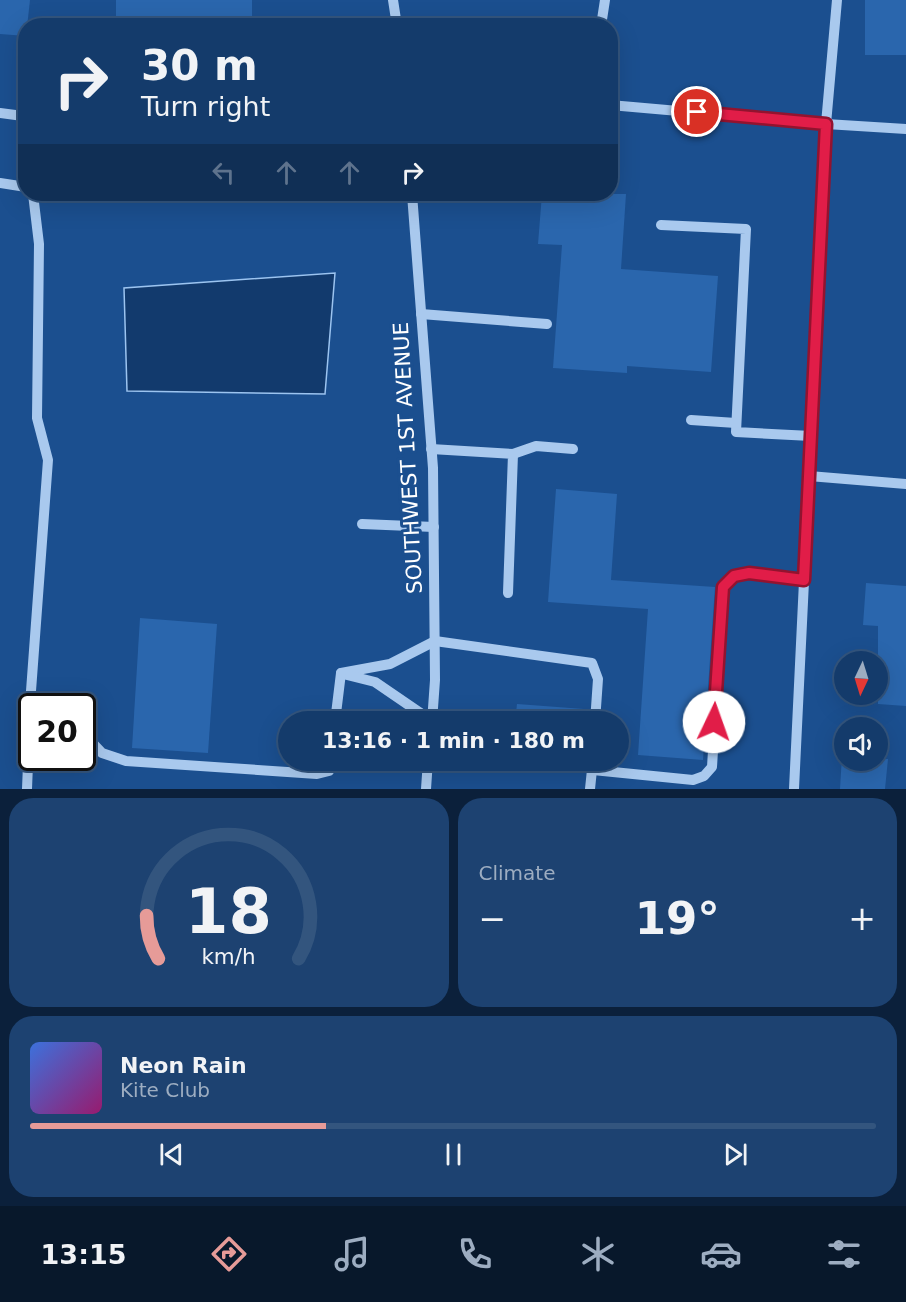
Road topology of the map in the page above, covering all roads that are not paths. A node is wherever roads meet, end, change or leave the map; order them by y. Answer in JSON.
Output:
{"nodes":[{"id":1,"x":393,"y":0,"type":"edge"},
{"id":2,"x":605,"y":0,"type":"edge"},
{"id":3,"x":837,"y":0,"type":"edge"},
{"id":4,"x":396,"y":18,"type":"edge"},
{"id":5,"x":602,"y":18,"type":"edge"},
{"id":6,"x":618,"y":106,"type":"edge"},
{"id":7,"x":0,"y":113,"type":"edge"},
{"id":8,"x":18,"y":115,"type":"edge"},
{"id":9,"x":826,"y":124,"type":"junction"},
{"id":10,"x":906,"y":129,"type":"edge"},
{"id":11,"x":0,"y":183,"type":"edge"},
{"id":12,"x":18,"y":186,"type":"edge"},
{"id":13,"x":34,"y":201,"type":"edge"},
{"id":14,"x":413,"y":201,"type":"edge"},
{"id":15,"x":661,"y":225,"type":"dead end"},
{"id":16,"x":421,"y":314,"type":"junction"},
{"id":17,"x":547,"y":324,"type":"dead end"},
{"id":18,"x":691,"y":420,"type":"dead end"},
{"id":19,"x":736,"y":423,"type":"junction"},
{"id":20,"x":811,"y":436,"type":"junction"},
{"id":21,"x":431,"y":449,"type":"junction"},
{"id":22,"x":573,"y":449,"type":"dead end"},
{"id":23,"x":513,"y":454,"type":"junction"},
{"id":24,"x":809,"y":476,"type":"junction"},
{"id":25,"x":906,"y":484,"type":"edge"},
{"id":26,"x":362,"y":524,"type":"dead end"},
{"id":27,"x":434,"y":527,"type":"junction"},
{"id":28,"x":804,"y":580,"type":"junction"},
{"id":29,"x":508,"y":593,"type":"dead end"},
{"id":30,"x":435,"y":641,"type":"junction"},
{"id":31,"x":341,"y":673,"type":"junction"},
{"id":32,"x":35,"y":693,"type":"edge"},
{"id":33,"x":336,"y":711,"type":"edge"},
{"id":34,"x":417,"y":711,"type":"edge"},
{"id":35,"x":433,"y":711,"type":"edge"},
{"id":36,"x":596,"y":711,"type":"edge"},
{"id":37,"x":96,"y":747,"type":"edge"},
{"id":38,"x":629,"y":770,"type":"edge"},
{"id":39,"x":28,"y":771,"type":"edge"},
{"id":40,"x":322,"y":771,"type":"edge"},
{"id":41,"x":427,"y":771,"type":"edge"},
{"id":42,"x":592,"y":771,"type":"edge"},
{"id":43,"x":27,"y":789,"type":"edge"},
{"id":44,"x":426,"y":789,"type":"edge"},
{"id":45,"x":590,"y":789,"type":"edge"},
{"id":46,"x":794,"y":789,"type":"edge"}],
"edges":[{"from":1,"to":4,"type":"street"},
{"from":2,"to":5,"type":"street"},
{"from":3,"to":9,"type":"street"},
{"from":6,"to":9,"type":"street"},
{"from":7,"to":8,"type":"street"},
{"from":9,"to":10,"type":"street"},
{"from":9,"to":20,"type":"street"},
{"from":11,"to":12,"type":"street"},
{"from":13,"to":32,"type":"street"},
{"from":14,"to":16,"type":"street","name":"SOUTHWEST 1ST AVENUE"},
{"from":15,"to":19,"type":"street"},
{"from":16,"to":17,"type":"street"},
{"from":16,"to":21,"type":"street","name":"SOUTHWEST 1ST AVENUE"},
{"from":18,"to":19,"type":"street"},
{"from":19,"to":20,"type":"street"},
{"from":20,"to":24,"type":"street"},
{"from":21,"to":23,"type":"street"},
{"from":21,"to":27,"type":"street","name":"SOUTHWEST 1ST AVENUE"},
{"from":22,"to":23,"type":"street"},
{"from":23,"to":29,"type":"street"},
{"from":24,"to":25,"type":"street"},
{"from":24,"to":28,"type":"street"},
{"from":26,"to":27,"type":"street"},
{"from":27,"to":30,"type":"street","name":"SOUTHWEST 1ST AVENUE"},
{"from":28,"to":38,"type":"street"},
{"from":28,"to":46,"type":"street"},
{"from":30,"to":31,"type":"street"},
{"from":30,"to":35,"type":"street","name":"SOUTHWEST 1ST AVENUE"},
{"from":30,"to":36,"type":"street"},
{"from":31,"to":33,"type":"street"},
{"from":31,"to":34,"type":"street"},
{"from":37,"to":40,"type":"street"},
{"from":39,"to":43,"type":"street"},
{"from":41,"to":44,"type":"street"},
{"from":42,"to":45,"type":"street"}]}
